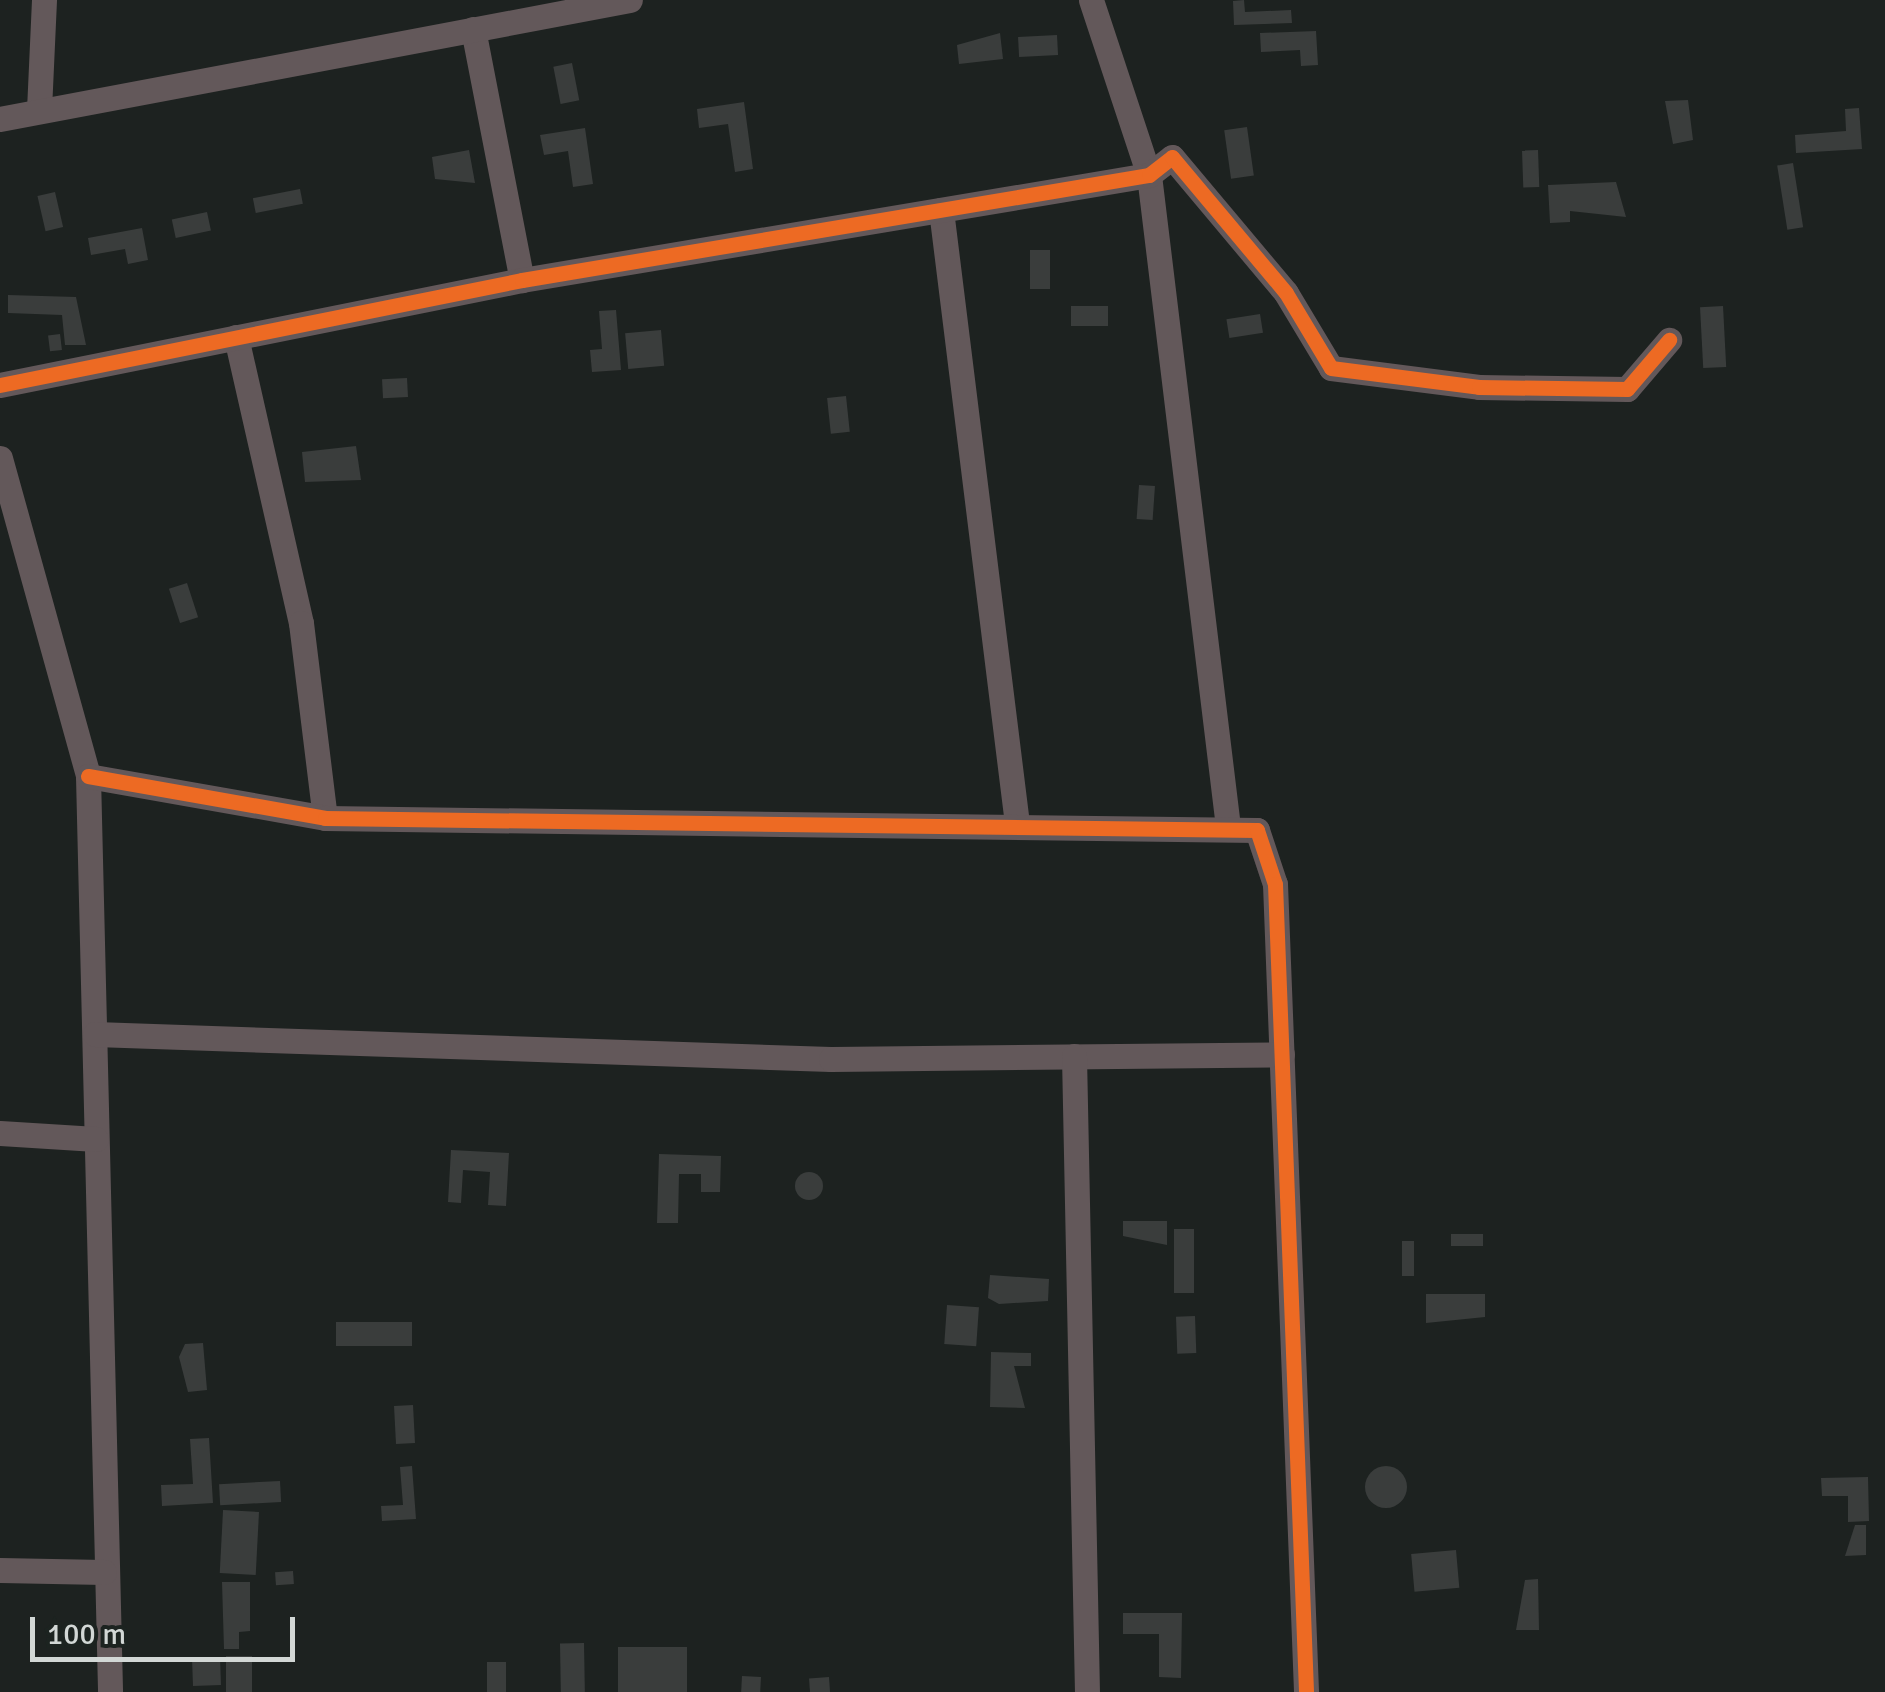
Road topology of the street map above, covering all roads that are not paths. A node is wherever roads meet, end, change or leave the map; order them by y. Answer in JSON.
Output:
{"nodes":[{"id":1,"x":44,"y":0,"type":"edge"},
{"id":2,"x":630,"y":0,"type":"edge"},
{"id":3,"x":1091,"y":0,"type":"edge"},
{"id":4,"x":473,"y":29,"type":"junction"},
{"id":5,"x":38,"y":110,"type":"junction"},
{"id":6,"x":0,"y":120,"type":"edge"},
{"id":7,"x":1149,"y":175,"type":"junction"},
{"id":8,"x":941,"y":210,"type":"junction"},
{"id":9,"x":522,"y":280,"type":"junction"},
{"id":10,"x":236,"y":337,"type":"junction"},
{"id":11,"x":1669,"y":340,"type":"dead end"},
{"id":12,"x":0,"y":386,"type":"edge"},
{"id":13,"x":0,"y":458,"type":"edge"},
{"id":14,"x":11,"y":532,"type":"edge"},
{"id":15,"x":88,"y":776,"type":"junction"},
{"id":16,"x":325,"y":818,"type":"junction"},
{"id":17,"x":1017,"y":824,"type":"junction"},
{"id":18,"x":1228,"y":826,"type":"junction"},
{"id":19,"x":95,"y":1034,"type":"junction"},
{"id":20,"x":1282,"y":1054,"type":"junction"},
{"id":21,"x":1074,"y":1056,"type":"junction"},
{"id":22,"x":0,"y":1133,"type":"edge"},
{"id":23,"x":96,"y":1139,"type":"junction"},
{"id":24,"x":0,"y":1570,"type":"edge"},
{"id":25,"x":104,"y":1572,"type":"junction"},
{"id":26,"x":110,"y":1692,"type":"edge"},
{"id":27,"x":1087,"y":1692,"type":"edge"},
{"id":28,"x":1306,"y":1692,"type":"edge"}],
"edges":[{"from":1,"to":5,"type":"street"},
{"from":2,"to":4,"type":"street"},
{"from":3,"to":7,"type":"street"},
{"from":4,"to":5,"type":"street"},
{"from":4,"to":9,"type":"street"},
{"from":5,"to":6,"type":"street"},
{"from":7,"to":8,"type":"street"},
{"from":7,"to":11,"type":"street"},
{"from":7,"to":18,"type":"street"},
{"from":8,"to":9,"type":"street"},
{"from":8,"to":17,"type":"street"},
{"from":9,"to":10,"type":"street"},
{"from":10,"to":12,"type":"street"},
{"from":10,"to":16,"type":"street"},
{"from":13,"to":14,"type":"street"},
{"from":14,"to":15,"type":"street"},
{"from":15,"to":16,"type":"street"},
{"from":15,"to":19,"type":"street"},
{"from":16,"to":17,"type":"street"},
{"from":17,"to":18,"type":"street"},
{"from":18,"to":20,"type":"street"},
{"from":19,"to":21,"type":"street"},
{"from":19,"to":23,"type":"street"},
{"from":20,"to":21,"type":"street"},
{"from":20,"to":28,"type":"street"},
{"from":21,"to":27,"type":"street"},
{"from":22,"to":23,"type":"street"},
{"from":23,"to":25,"type":"street"},
{"from":24,"to":25,"type":"street"},
{"from":25,"to":26,"type":"street"}]}
